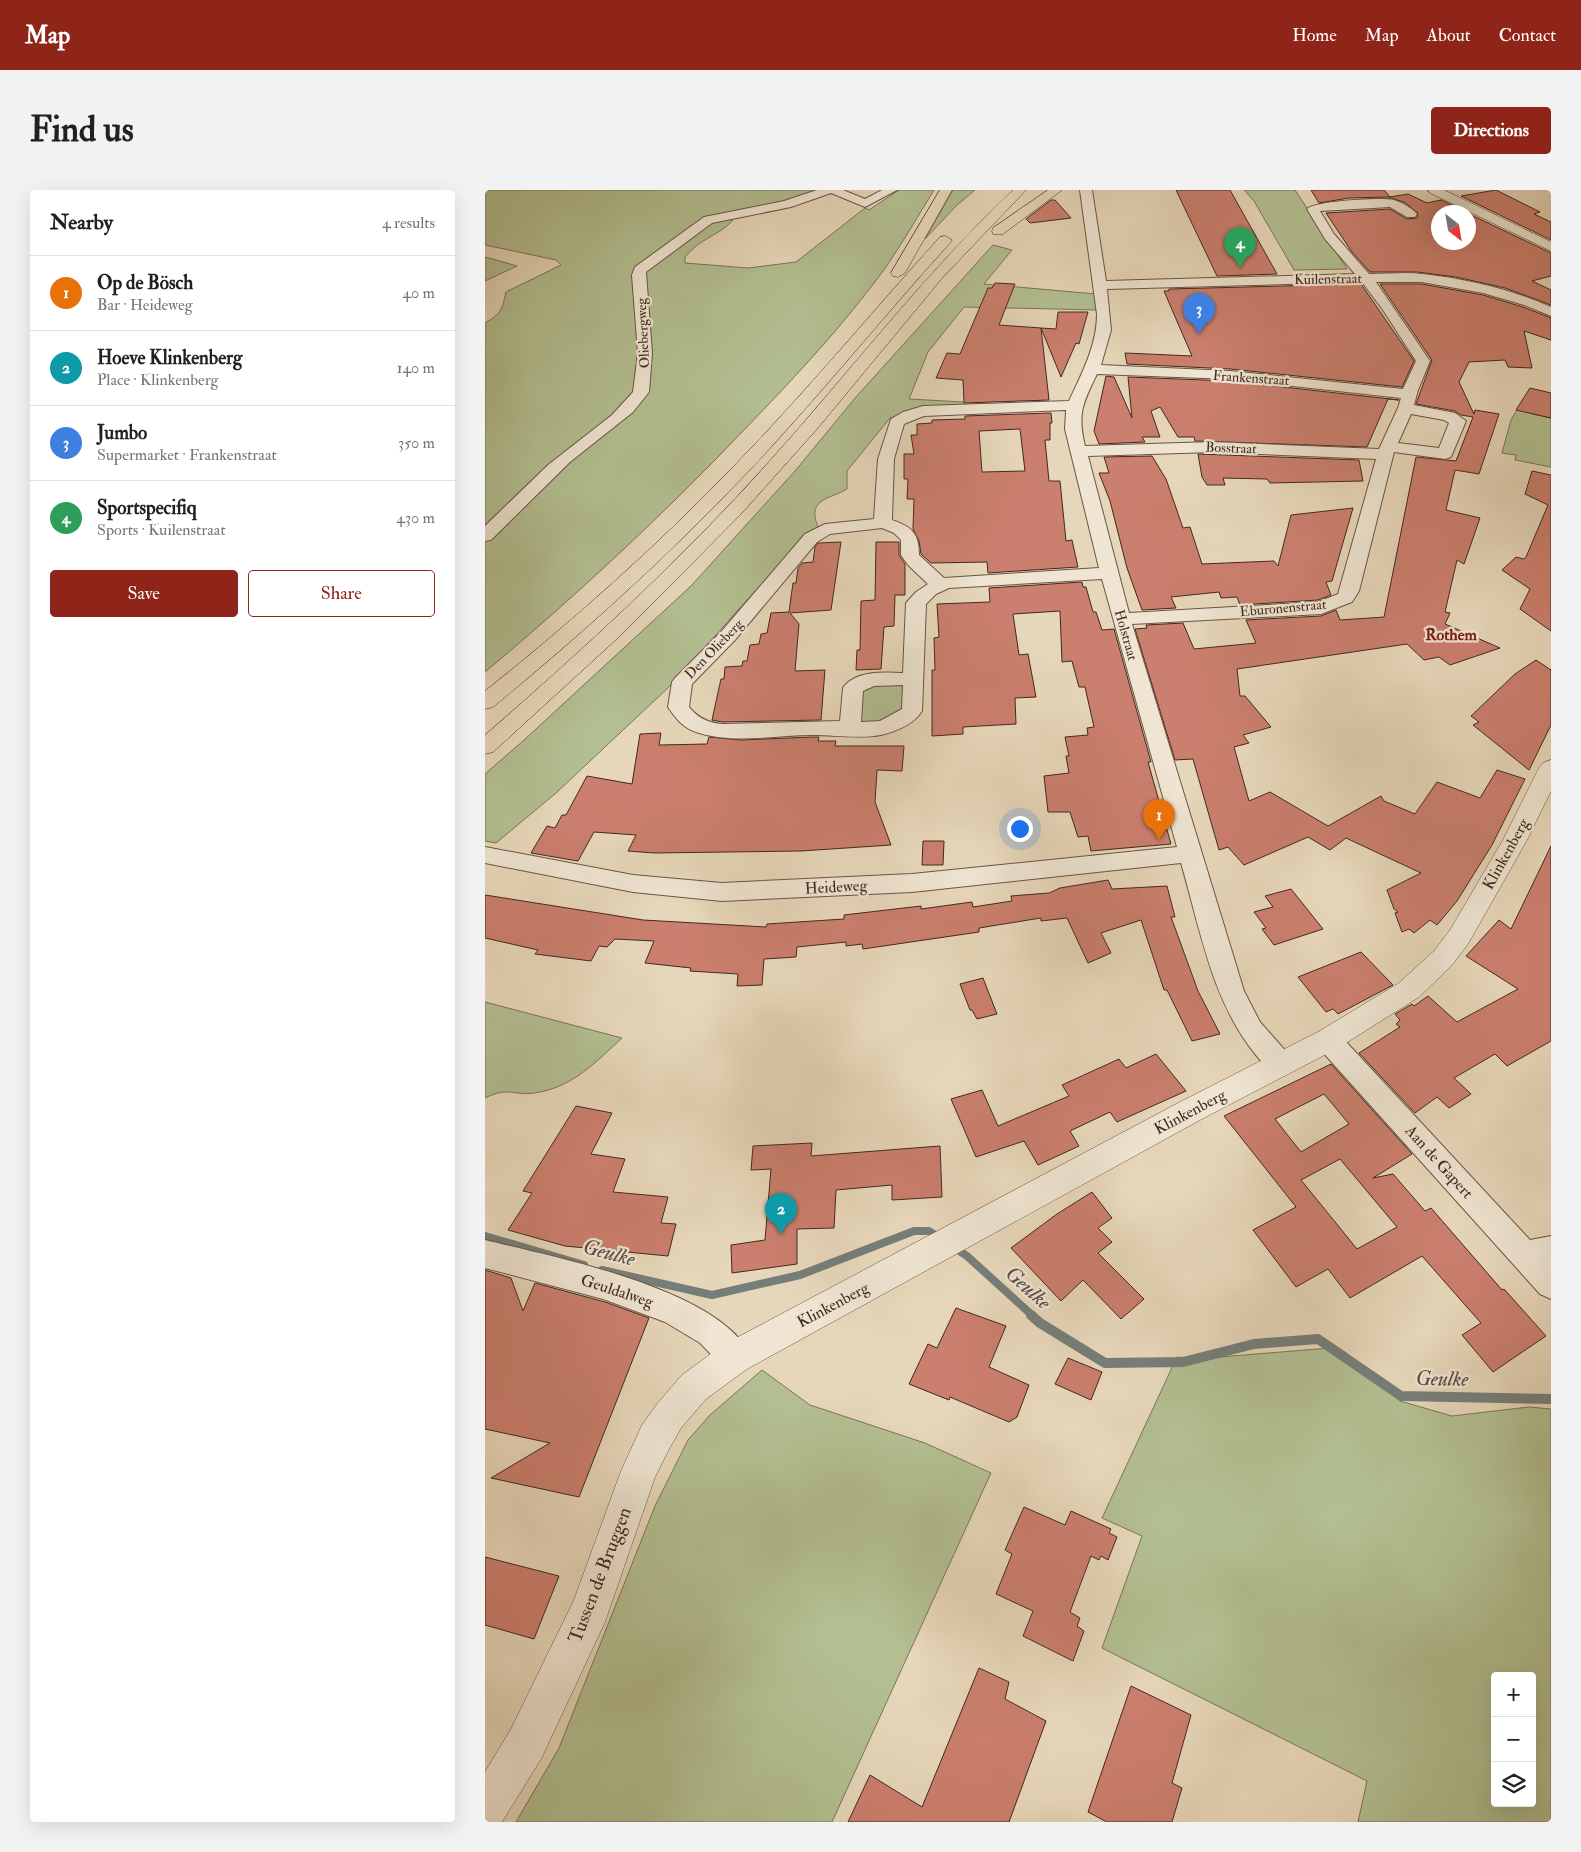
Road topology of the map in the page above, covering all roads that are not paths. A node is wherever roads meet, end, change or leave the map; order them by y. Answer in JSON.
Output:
{"nodes":[{"id":1,"x":829,"y":190,"type":"edge"},
{"id":2,"x":833,"y":190,"type":"edge"},
{"id":3,"x":891,"y":190,"type":"edge"},
{"id":4,"x":946,"y":190,"type":"edge"},
{"id":5,"x":1020,"y":190,"type":"edge"},
{"id":6,"x":1056,"y":190,"type":"edge"},
{"id":7,"x":1086,"y":190,"type":"edge"},
{"id":8,"x":1434,"y":190,"type":"edge"},
{"id":9,"x":1411,"y":214,"type":"dead end"},
{"id":10,"x":955,"y":228,"type":"dead end"},
{"id":11,"x":1551,"y":246,"type":"edge"},
{"id":12,"x":1366,"y":278,"type":"junction"},
{"id":13,"x":1100,"y":285,"type":"junction"},
{"id":14,"x":1551,"y":312,"type":"edge"},
{"id":15,"x":863,"y":332,"type":"junction"},
{"id":16,"x":881,"y":343,"type":"junction"},
{"id":17,"x":1092,"y":369,"type":"junction"},
{"id":18,"x":1407,"y":401,"type":"junction"},
{"id":19,"x":1074,"y":405,"type":"junction"},
{"id":20,"x":1387,"y":450,"type":"junction"},
{"id":21,"x":1078,"y":451,"type":"junction"},
{"id":22,"x":883,"y":523,"type":"junction"},
{"id":23,"x":485,"y":536,"type":"edge"},
{"id":24,"x":1109,"y":573,"type":"junction"},
{"id":25,"x":940,"y":585,"type":"junction"},
{"id":26,"x":1121,"y":619,"type":"junction"},
{"id":27,"x":914,"y":679,"type":"junction"},
{"id":28,"x":485,"y":702,"type":"edge"},
{"id":29,"x":850,"y":728,"type":"junction"},
{"id":30,"x":485,"y":747,"type":"edge"},
{"id":31,"x":1551,"y":768,"type":"edge"},
{"id":32,"x":1189,"y":854,"type":"junction"},
{"id":33,"x":485,"y":855,"type":"edge"},
{"id":34,"x":1327,"y":1040,"type":"junction"},
{"id":35,"x":1280,"y":1064,"type":"junction"},
{"id":36,"x":1538,"y":1253,"type":"edge"},
{"id":37,"x":485,"y":1254,"type":"edge"},
{"id":38,"x":1551,"y":1284,"type":"edge"},
{"id":39,"x":735,"y":1357,"type":"junction"},
{"id":40,"x":485,"y":1811,"type":"edge"}],
"edges":[{"from":1,"to":23,"type":"street","name":"Oliebergweg"},
{"from":2,"to":3,"type":"street"},
{"from":4,"to":15,"type":"highway"},
{"from":5,"to":16,"type":"highway"},
{"from":6,"to":16,"type":"highway"},
{"from":7,"to":13,"type":"street","name":"Holstraat"},
{"from":8,"to":11,"type":"street"},
{"from":9,"to":12,"type":"street"},
{"from":10,"to":15,"type":"highway"},
{"from":12,"to":13,"type":"street","name":"Kuilenstraat"},
{"from":12,"to":14,"type":"street","name":"Kuilenstraat"},
{"from":12,"to":18,"type":"street","name":"Eburonenstraat"},
{"from":13,"to":17,"type":"street","name":"Holstraat"},
{"from":15,"to":28,"type":"highway"},
{"from":16,"to":30,"type":"highway"},
{"from":17,"to":18,"type":"street","name":"Frankenstraat"},
{"from":17,"to":19,"type":"street","name":"Holstraat"},
{"from":18,"to":20,"type":"street","name":"Eburonenstraat"},
{"from":18,"to":20,"type":"street"},
{"from":19,"to":21,"type":"street","name":"Holstraat"},
{"from":19,"to":22,"type":"street"},
{"from":20,"to":21,"type":"street","name":"Bosstraat"},
{"from":20,"to":26,"type":"street","name":"Eburonenstraat"},
{"from":21,"to":24,"type":"street","name":"Holstraat"},
{"from":22,"to":25,"type":"street"},
{"from":22,"to":29,"type":"street","name":"Den Olieberg"},
{"from":24,"to":25,"type":"street","name":"Den Olieberg"},
{"from":24,"to":26,"type":"street","name":"Holstraat"},
{"from":25,"to":27,"type":"street","name":"Den Olieberg"},
{"from":26,"to":32,"type":"street","name":"Holstraat"},
{"from":27,"to":29,"type":"street","name":"Den Olieberg"},
{"from":27,"to":29,"type":"street"},
{"from":31,"to":34,"type":"street","name":"Klinkenberg"},
{"from":32,"to":33,"type":"street","name":"Heideweg"},
{"from":32,"to":35,"type":"street","name":"Holstraat"},
{"from":34,"to":35,"type":"street","name":"Klinkenberg"},
{"from":34,"to":36,"type":"street","name":"Aan de Gapert"},
{"from":35,"to":39,"type":"street","name":"Klinkenberg"},
{"from":36,"to":38,"type":"street","name":"Aan de Gapert"},
{"from":37,"to":39,"type":"street","name":"Geuldalweg"},
{"from":39,"to":40,"type":"street","name":"Tussen de Bruggen"}]}
